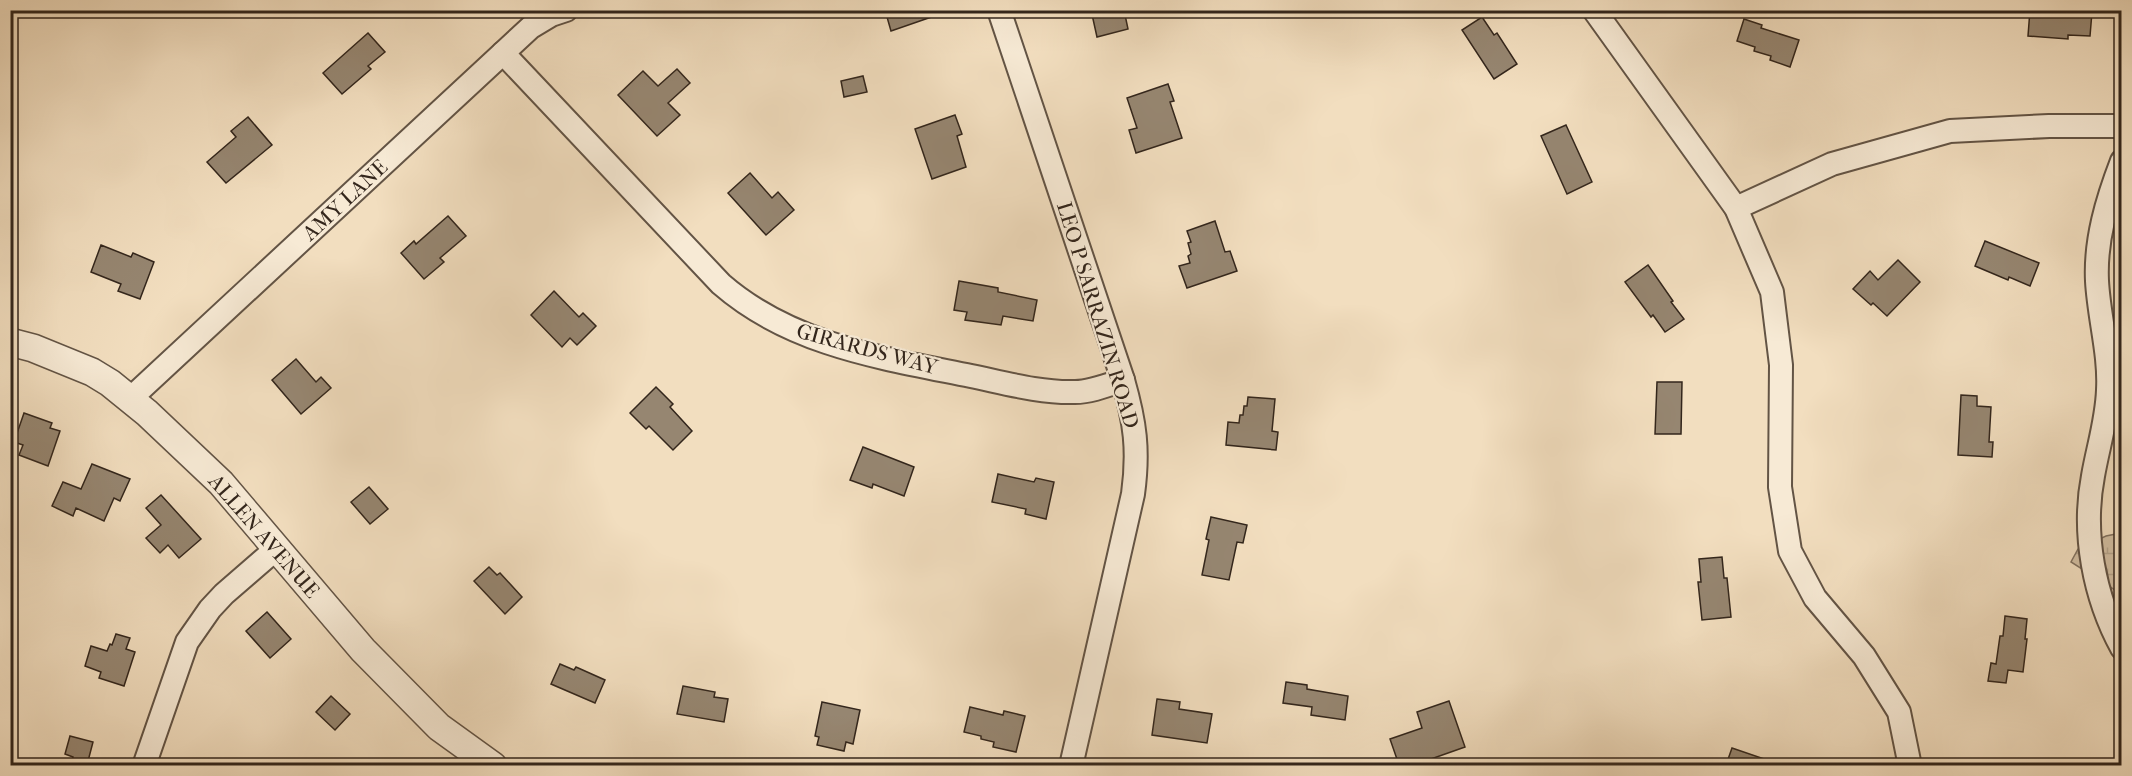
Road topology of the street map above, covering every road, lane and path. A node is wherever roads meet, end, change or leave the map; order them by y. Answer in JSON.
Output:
{"nodes":[{"id":1,"x":566,"y":10,"type":"edge"},
{"id":2,"x":999,"y":10,"type":"edge"},
{"id":3,"x":1594,"y":10,"type":"edge"},
{"id":4,"x":503,"y":53,"type":"junction"},
{"id":5,"x":2121,"y":126,"type":"edge"},
{"id":6,"x":2121,"y":161,"type":"edge"},
{"id":7,"x":1736,"y":208,"type":"junction"},
{"id":8,"x":10,"y":342,"type":"edge"},
{"id":9,"x":1123,"y":380,"type":"junction"},
{"id":10,"x":130,"y":399,"type":"junction"},
{"id":11,"x":276,"y":549,"type":"junction"},
{"id":12,"x":2121,"y":648,"type":"edge"},
{"id":13,"x":144,"y":765,"type":"edge"},
{"id":14,"x":493,"y":765,"type":"edge"},
{"id":15,"x":1071,"y":765,"type":"edge"},
{"id":16,"x":1910,"y":765,"type":"edge"}],
"edges":[{"from":1,"to":4,"type":"street","name":"AMY LANE"},
{"from":2,"to":9,"type":"street","name":"LEO P SARRAZIN ROAD"},
{"from":3,"to":7,"type":"street"},
{"from":4,"to":9,"type":"street","name":"GIRARDS WAY"},
{"from":4,"to":10,"type":"street","name":"AMY LANE"},
{"from":5,"to":7,"type":"street"},
{"from":6,"to":12,"type":"street"},
{"from":7,"to":16,"type":"street"},
{"from":8,"to":10,"type":"street","name":"ALLEN AVENUE"},
{"from":9,"to":15,"type":"street","name":"LEO P SARRAZIN ROAD"},
{"from":10,"to":11,"type":"street","name":"ALLEN AVENUE"},
{"from":11,"to":13,"type":"street"},
{"from":11,"to":14,"type":"street","name":"ALLEN AVENUE"}]}
